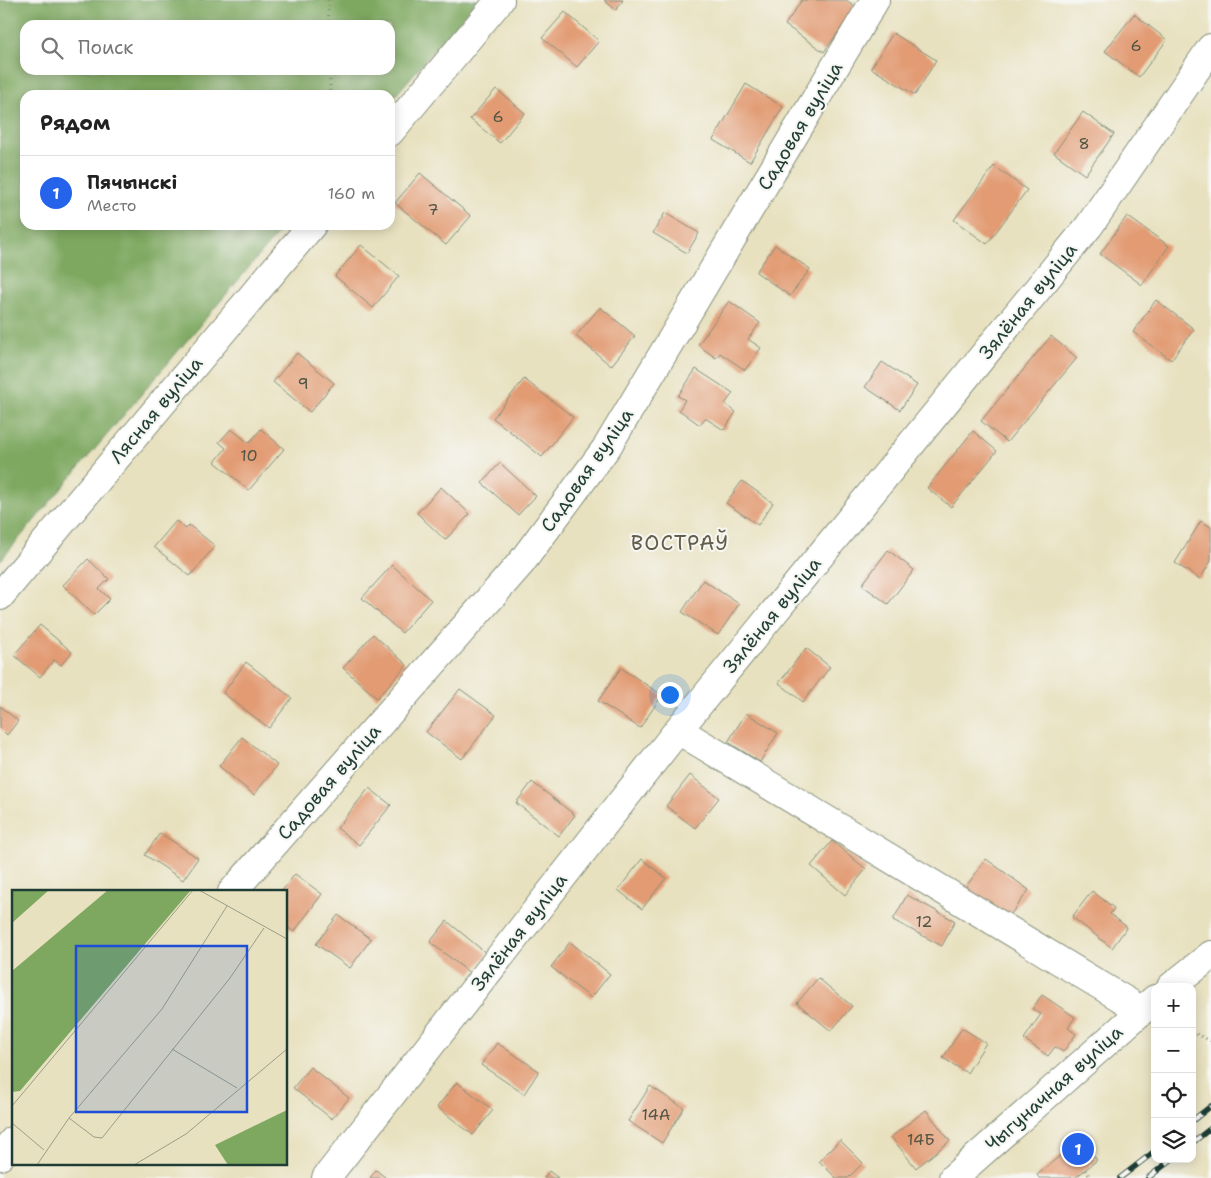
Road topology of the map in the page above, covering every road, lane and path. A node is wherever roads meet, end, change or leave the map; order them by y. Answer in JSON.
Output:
{"nodes":[{"id":1,"x":328,"y":0,"type":"edge"},
{"id":2,"x":500,"y":0,"type":"edge"},
{"id":3,"x":875,"y":0,"type":"edge"},
{"id":4,"x":329,"y":20,"type":"edge"},
{"id":5,"x":1211,"y":48,"type":"edge"},
{"id":6,"x":330,"y":75,"type":"edge"},
{"id":7,"x":330,"y":90,"type":"edge"},
{"id":8,"x":395,"y":126,"type":"edge"},
{"id":9,"x":308,"y":230,"type":"edge"},
{"id":10,"x":0,"y":596,"type":"edge"},
{"id":11,"x":678,"y":730,"type":"junction"},
{"id":12,"x":234,"y":890,"type":"edge"},
{"id":13,"x":1211,"y":955,"type":"edge"},
{"id":14,"x":1176,"y":983,"type":"edge"},
{"id":15,"x":1148,"y":1004,"type":"edge"},
{"id":16,"x":1196,"y":1034,"type":"edge"},
{"id":17,"x":1211,"y":1041,"type":"edge"},
{"id":18,"x":12,"y":1142,"type":"edge"},
{"id":19,"x":0,"y":1156,"type":"edge"},
{"id":20,"x":1085,"y":1170,"type":"dead end"},
{"id":21,"x":326,"y":1178,"type":"edge"},
{"id":22,"x":953,"y":1178,"type":"edge"},
{"id":23,"x":1091,"y":1178,"type":"edge"}],
"edges":[{"from":1,"to":4,"type":"path"},
{"from":2,"to":8,"type":"street"},
{"from":3,"to":12,"type":"street","name":"Садовая вуліца"},
{"from":5,"to":11,"type":"street","name":"Зялёная вуліца"},
{"from":6,"to":7,"type":"path"},
{"from":9,"to":10,"type":"street","name":"Лясная вуліца"},
{"from":11,"to":15,"type":"street"},
{"from":11,"to":21,"type":"street","name":"Зялёная вуліца"},
{"from":13,"to":14,"type":"street"},
{"from":15,"to":22,"type":"street","name":"Чыгуначная вуліца"},
{"from":16,"to":17,"type":"path"},
{"from":18,"to":19,"type":"street"},
{"from":20,"to":23,"type":"path"}]}
